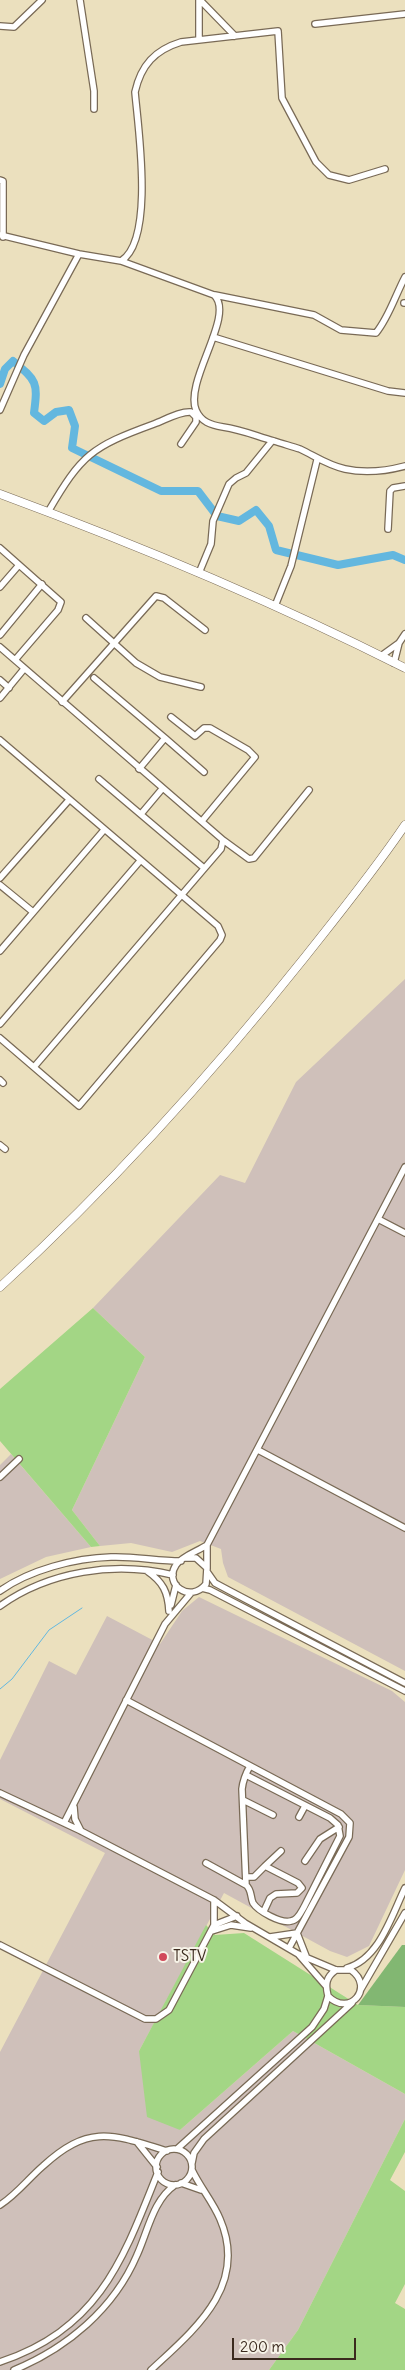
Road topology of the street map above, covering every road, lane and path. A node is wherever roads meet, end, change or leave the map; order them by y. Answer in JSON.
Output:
{"nodes":[{"id":1,"x":42,"y":0,"type":"edge"},
{"id":2,"x":80,"y":0,"type":"edge"},
{"id":3,"x":199,"y":0,"type":"edge"},
{"id":4,"x":405,"y":14,"type":"edge"},
{"id":5,"x":314,"y":24,"type":"dead end"},
{"id":6,"x":0,"y":26,"type":"edge"},
{"id":7,"x":236,"y":36,"type":"junction"},
{"id":8,"x":199,"y":40,"type":"junction"},
{"id":9,"x":94,"y":109,"type":"dead end"},
{"id":10,"x":385,"y":169,"type":"dead end"},
{"id":11,"x":0,"y":180,"type":"edge"},
{"id":12,"x":2,"y":236,"type":"edge"},
{"id":13,"x":79,"y":254,"type":"junction"},
{"id":14,"x":121,"y":261,"type":"junction"},
{"id":15,"x":405,"y":277,"type":"edge"},
{"id":16,"x":214,"y":295,"type":"junction"},
{"id":17,"x":213,"y":338,"type":"junction"},
{"id":18,"x":405,"y":393,"type":"edge"},
{"id":19,"x":0,"y":410,"type":"edge"},
{"id":20,"x":272,"y":441,"type":"junction"},
{"id":21,"x":181,"y":444,"type":"dead end"},
{"id":22,"x":317,"y":460,"type":"junction"},
{"id":23,"x":405,"y":466,"type":"edge"},
{"id":24,"x":405,"y":486,"type":"edge"},
{"id":25,"x":0,"y":494,"type":"edge"},
{"id":26,"x":48,"y":512,"type":"junction"},
{"id":27,"x":388,"y":529,"type":"dead end"},
{"id":28,"x":0,"y":548,"type":"edge"},
{"id":29,"x":19,"y":565,"type":"junction"},
{"id":30,"x":199,"y":573,"type":"junction"},
{"id":31,"x":42,"y":584,"type":"junction"},
{"id":32,"x":0,"y":587,"type":"edge"},
{"id":33,"x":275,"y":606,"type":"junction"},
{"id":34,"x":86,"y":618,"type":"dead end"},
{"id":35,"x":205,"y":630,"type":"dead end"},
{"id":36,"x":0,"y":634,"type":"edge"},
{"id":37,"x":405,"y":634,"type":"edge"},
{"id":38,"x":114,"y":642,"type":"junction"},
{"id":39,"x":399,"y":643,"type":"junction"},
{"id":40,"x":0,"y":647,"type":"edge"},
{"id":41,"x":381,"y":656,"type":"junction"},
{"id":42,"x":15,"y":660,"type":"junction"},
{"id":43,"x":394,"y":663,"type":"junction"},
{"id":44,"x":405,"y":668,"type":"edge"},
{"id":45,"x":24,"y":669,"type":"junction"},
{"id":46,"x":94,"y":678,"type":"dead end"},
{"id":47,"x":0,"y":680,"type":"edge"},
{"id":48,"x":9,"y":688,"type":"junction"},
{"id":49,"x":201,"y":688,"type":"dead end"},
{"id":50,"x":0,"y":698,"type":"edge"},
{"id":51,"x":62,"y":702,"type":"junction"},
{"id":52,"x":171,"y":718,"type":"dead end"},
{"id":53,"x":165,"y":738,"type":"junction"},
{"id":54,"x":0,"y":740,"type":"edge"},
{"id":55,"x":139,"y":769,"type":"junction"},
{"id":56,"x":204,"y":772,"type":"dead end"},
{"id":57,"x":99,"y":779,"type":"dead end"},
{"id":58,"x":162,"y":789,"type":"junction"},
{"id":59,"x":309,"y":790,"type":"dead end"},
{"id":60,"x":69,"y":800,"type":"junction"},
{"id":61,"x":141,"y":814,"type":"junction"},
{"id":62,"x":202,"y":821,"type":"junction"},
{"id":63,"x":405,"y":825,"type":"edge"},
{"id":64,"x":104,"y":830,"type":"junction"},
{"id":65,"x":223,"y":840,"type":"junction"},
{"id":66,"x":140,"y":860,"type":"junction"},
{"id":67,"x":204,"y":868,"type":"junction"},
{"id":68,"x":0,"y":878,"type":"edge"},
{"id":69,"x":0,"y":885,"type":"edge"},
{"id":70,"x":180,"y":895,"type":"junction"},
{"id":71,"x":33,"y":912,"type":"junction"},
{"id":72,"x":0,"y":951,"type":"edge"},
{"id":73,"x":0,"y":1024,"type":"edge"},
{"id":74,"x":0,"y":1038,"type":"edge"},
{"id":75,"x":34,"y":1067,"type":"junction"},
{"id":76,"x":405,"y":1167,"type":"edge"},
{"id":77,"x":378,"y":1219,"type":"junction"},
{"id":78,"x":405,"y":1233,"type":"edge"},
{"id":79,"x":0,"y":1287,"type":"edge"},
{"id":80,"x":258,"y":1450,"type":"junction"},
{"id":81,"x":19,"y":1459,"type":"dead end"},
{"id":82,"x":0,"y":1477,"type":"edge"},
{"id":83,"x":405,"y":1528,"type":"edge"},
{"id":84,"x":207,"y":1545,"type":"junction"},
{"id":85,"x":183,"y":1559,"type":"junction"},
{"id":86,"x":145,"y":1570,"type":"junction"},
{"id":87,"x":208,"y":1571,"type":"junction"},
{"id":88,"x":173,"y":1575,"type":"junction"},
{"id":89,"x":176,"y":1585,"type":"junction"},
{"id":90,"x":202,"y":1588,"type":"junction"},
{"id":91,"x":0,"y":1591,"type":"edge"},
{"id":92,"x":191,"y":1593,"type":"junction"},
{"id":93,"x":0,"y":1606,"type":"edge"},
{"id":94,"x":169,"y":1610,"type":"junction"},
{"id":95,"x":165,"y":1624,"type":"junction"},
{"id":96,"x":405,"y":1683,"type":"edge"},
{"id":97,"x":405,"y":1691,"type":"edge"},
{"id":98,"x":126,"y":1700,"type":"junction"},
{"id":99,"x":250,"y":1766,"type":"junction"},
{"id":100,"x":246,"y":1775,"type":"junction"},
{"id":101,"x":0,"y":1793,"type":"edge"},
{"id":102,"x":243,"y":1800,"type":"junction"},
{"id":103,"x":74,"y":1806,"type":"junction"},
{"id":104,"x":305,"y":1806,"type":"junction"},
{"id":105,"x":273,"y":1815,"type":"dead end"},
{"id":106,"x":299,"y":1817,"type":"dead end"},
{"id":107,"x":64,"y":1824,"type":"junction"},
{"id":108,"x":339,"y":1827,"type":"junction"},
{"id":109,"x":81,"y":1831,"type":"junction"},
{"id":110,"x":281,"y":1852,"type":"dead end"},
{"id":111,"x":305,"y":1861,"type":"dead end"},
{"id":112,"x":206,"y":1863,"type":"dead end"},
{"id":113,"x":265,"y":1866,"type":"junction"},
{"id":114,"x":247,"y":1877,"type":"junction"},
{"id":115,"x":246,"y":1885,"type":"junction"},
{"id":116,"x":405,"y":1888,"type":"edge"},
{"id":117,"x":214,"y":1900,"type":"junction"},
{"id":118,"x":264,"y":1911,"type":"junction"},
{"id":119,"x":405,"y":1913,"type":"edge"},
{"id":120,"x":237,"y":1916,"type":"junction"},
{"id":121,"x":214,"y":1925,"type":"junction"},
{"id":122,"x":255,"y":1929,"type":"junction"},
{"id":123,"x":210,"y":1932,"type":"junction"},
{"id":124,"x":297,"y":1933,"type":"junction"},
{"id":125,"x":270,"y":1938,"type":"junction"},
{"id":126,"x":0,"y":1945,"type":"edge"},
{"id":127,"x":288,"y":1948,"type":"junction"},
{"id":128,"x":298,"y":1954,"type":"junction"},
{"id":129,"x":306,"y":1956,"type":"junction"},
{"id":130,"x":346,"y":1969,"type":"junction"},
{"id":131,"x":336,"y":1970,"type":"junction"},
{"id":132,"x":326,"y":1986,"type":"junction"},
{"id":133,"x":361,"y":1990,"type":"junction"},
{"id":134,"x":328,"y":1996,"type":"junction"},
{"id":135,"x":356,"y":2000,"type":"junction"},
{"id":136,"x":137,"y":2142,"type":"junction"},
{"id":137,"x":177,"y":2149,"type":"junction"},
{"id":138,"x":166,"y":2151,"type":"junction"},
{"id":139,"x":192,"y":2162,"type":"junction"},
{"id":140,"x":157,"y":2170,"type":"junction"},
{"id":141,"x":192,"y":2170,"type":"junction"},
{"id":142,"x":178,"y":2184,"type":"junction"},
{"id":143,"x":201,"y":2190,"type":"junction"},
{"id":144,"x":0,"y":2205,"type":"edge"},
{"id":145,"x":0,"y":2362,"type":"edge"},
{"id":146,"x":14,"y":2370,"type":"edge"},
{"id":147,"x":151,"y":2370,"type":"edge"}],
"edges":[{"from":1,"to":6,"type":"street"},
{"from":2,"to":9,"type":"street"},
{"from":3,"to":7,"type":"street"},
{"from":3,"to":8,"type":"street"},
{"from":4,"to":5,"type":"street"},
{"from":7,"to":8,"type":"street"},
{"from":7,"to":10,"type":"street"},
{"from":8,"to":14,"type":"street"},
{"from":11,"to":12,"type":"street"},
{"from":12,"to":13,"type":"street"},
{"from":13,"to":14,"type":"street"},
{"from":13,"to":19,"type":"street"},
{"from":14,"to":16,"type":"street"},
{"from":15,"to":16,"type":"street"},
{"from":16,"to":17,"type":"street"},
{"from":17,"to":18,"type":"street"},
{"from":17,"to":20,"type":"street"},
{"from":20,"to":22,"type":"street"},
{"from":20,"to":30,"type":"street"},
{"from":21,"to":26,"type":"street"},
{"from":22,"to":23,"type":"street"},
{"from":22,"to":33,"type":"street"},
{"from":24,"to":27,"type":"street"},
{"from":25,"to":26,"type":"main road"},
{"from":26,"to":30,"type":"main road"},
{"from":28,"to":29,"type":"street"},
{"from":29,"to":31,"type":"street"},
{"from":29,"to":32,"type":"street"},
{"from":30,"to":33,"type":"main road"},
{"from":31,"to":36,"type":"street"},
{"from":31,"to":42,"type":"street"},
{"from":33,"to":41,"type":"main road"},
{"from":34,"to":38,"type":"street"},
{"from":35,"to":38,"type":"street"},
{"from":37,"to":39,"type":"street"},
{"from":38,"to":49,"type":"street"},
{"from":38,"to":51,"type":"street"},
{"from":39,"to":41,"type":"street"},
{"from":39,"to":43,"type":"street"},
{"from":40,"to":42,"type":"street"},
{"from":41,"to":43,"type":"main road"},
{"from":42,"to":45,"type":"street"},
{"from":43,"to":44,"type":"main road"},
{"from":45,"to":48,"type":"street"},
{"from":45,"to":51,"type":"street"},
{"from":46,"to":53,"type":"street"},
{"from":47,"to":48,"type":"street"},
{"from":48,"to":50,"type":"street"},
{"from":51,"to":55,"type":"street"},
{"from":52,"to":62,"type":"street"},
{"from":53,"to":55,"type":"street"},
{"from":53,"to":56,"type":"street"},
{"from":54,"to":60,"type":"street"},
{"from":55,"to":58,"type":"street"},
{"from":57,"to":61,"type":"street"},
{"from":58,"to":61,"type":"street"},
{"from":58,"to":62,"type":"street"},
{"from":59,"to":65,"type":"street"},
{"from":60,"to":64,"type":"street"},
{"from":60,"to":68,"type":"street"},
{"from":61,"to":67,"type":"street"},
{"from":62,"to":65,"type":"street"},
{"from":63,"to":79,"type":"main road"},
{"from":64,"to":66,"type":"street"},
{"from":64,"to":71,"type":"street"},
{"from":65,"to":67,"type":"street"},
{"from":66,"to":70,"type":"street"},
{"from":66,"to":73,"type":"street"},
{"from":67,"to":70,"type":"street"},
{"from":69,"to":71,"type":"street"},
{"from":70,"to":75,"type":"street"},
{"from":70,"to":75,"type":"street"},
{"from":71,"to":72,"type":"street"},
{"from":74,"to":75,"type":"street"},
{"from":76,"to":77,"type":"street"},
{"from":77,"to":78,"type":"street"},
{"from":77,"to":80,"type":"street"},
{"from":80,"to":83,"type":"street"},
{"from":80,"to":84,"type":"street"},
{"from":81,"to":82,"type":"street"},
{"from":84,"to":85,"type":"street"},
{"from":84,"to":87,"type":"street"},
{"from":85,"to":87,"type":"street"},
{"from":85,"to":88,"type":"street"},
{"from":85,"to":91,"type":"street"},
{"from":86,"to":88,"type":"street"},
{"from":86,"to":93,"type":"street"},
{"from":86,"to":94,"type":"street"},
{"from":87,"to":90,"type":"street"},
{"from":87,"to":96,"type":"street"},
{"from":88,"to":89,"type":"street"},
{"from":89,"to":92,"type":"street"},
{"from":89,"to":94,"type":"street"},
{"from":90,"to":92,"type":"street"},
{"from":90,"to":97,"type":"street"},
{"from":92,"to":95,"type":"street"},
{"from":94,"to":95,"type":"street"},
{"from":95,"to":98,"type":"street"},
{"from":98,"to":99,"type":"street"},
{"from":98,"to":103,"type":"street"},
{"from":99,"to":100,"type":"street"},
{"from":99,"to":124,"type":"street"},
{"from":100,"to":102,"type":"street"},
{"from":100,"to":104,"type":"street"},
{"from":101,"to":107,"type":"street"},
{"from":102,"to":105,"type":"street"},
{"from":102,"to":114,"type":"street"},
{"from":103,"to":107,"type":"street"},
{"from":103,"to":109,"type":"street"},
{"from":104,"to":106,"type":"street"},
{"from":104,"to":108,"type":"street"},
{"from":107,"to":109,"type":"street"},
{"from":108,"to":111,"type":"street"},
{"from":108,"to":118,"type":"street"},
{"from":109,"to":117,"type":"street"},
{"from":110,"to":113,"type":"street"},
{"from":112,"to":115,"type":"street"},
{"from":113,"to":114,"type":"street"},
{"from":113,"to":118,"type":"street"},
{"from":114,"to":115,"type":"street"},
{"from":115,"to":118,"type":"street"},
{"from":116,"to":130,"type":"street"},
{"from":117,"to":120,"type":"street"},
{"from":117,"to":121,"type":"street"},
{"from":119,"to":133,"type":"street"},
{"from":120,"to":121,"type":"street"},
{"from":120,"to":122,"type":"street"},
{"from":121,"to":123,"type":"street"},
{"from":122,"to":123,"type":"street"},
{"from":122,"to":125,"type":"street"},
{"from":123,"to":126,"type":"street"},
{"from":124,"to":125,"type":"street"},
{"from":124,"to":127,"type":"street"},
{"from":124,"to":129,"type":"street"},
{"from":125,"to":127,"type":"street"},
{"from":127,"to":128,"type":"street"},
{"from":128,"to":129,"type":"street"},
{"from":128,"to":132,"type":"street"},
{"from":129,"to":131,"type":"street"},
{"from":130,"to":131,"type":"street"},
{"from":130,"to":133,"type":"street"},
{"from":131,"to":132,"type":"street"},
{"from":132,"to":134,"type":"street"},
{"from":133,"to":135,"type":"street"},
{"from":134,"to":135,"type":"street"},
{"from":134,"to":137,"type":"street"},
{"from":135,"to":139,"type":"street"},
{"from":136,"to":138,"type":"street"},
{"from":136,"to":140,"type":"street"},
{"from":136,"to":144,"type":"street"},
{"from":137,"to":138,"type":"street"},
{"from":137,"to":139,"type":"street"},
{"from":138,"to":140,"type":"street"},
{"from":139,"to":141,"type":"street"},
{"from":140,"to":142,"type":"street"},
{"from":140,"to":145,"type":"street"},
{"from":141,"to":142,"type":"street"},
{"from":141,"to":143,"type":"street"},
{"from":142,"to":143,"type":"street"},
{"from":142,"to":146,"type":"street"},
{"from":143,"to":147,"type":"street"}]}
